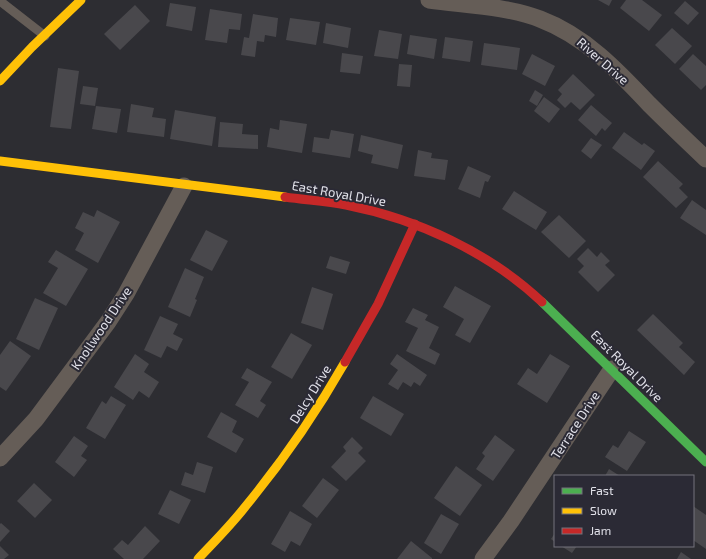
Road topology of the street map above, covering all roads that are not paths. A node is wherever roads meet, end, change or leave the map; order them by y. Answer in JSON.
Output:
{"nodes":[{"id":1,"x":81,"y":0,"type":"edge"},
{"id":2,"x":429,"y":0,"type":"edge"},
{"id":3,"x":0,"y":1,"type":"edge"},
{"id":4,"x":45,"y":36,"type":"junction"},
{"id":5,"x":0,"y":81,"type":"edge"},
{"id":6,"x":706,"y":160,"type":"edge"},
{"id":7,"x":0,"y":161,"type":"edge"},
{"id":8,"x":184,"y":186,"type":"junction"},
{"id":9,"x":415,"y":224,"type":"junction"},
{"id":10,"x":612,"y":369,"type":"junction"},
{"id":11,"x":0,"y":458,"type":"edge"},
{"id":12,"x":706,"y":462,"type":"edge"},
{"id":13,"x":198,"y":559,"type":"edge"},
{"id":14,"x":483,"y":559,"type":"edge"}],
"edges":[{"from":1,"to":4,"type":"street"},
{"from":2,"to":6,"type":"street","name":"River Drive"},
{"from":3,"to":4,"type":"lane"},
{"from":4,"to":5,"type":"street"},
{"from":7,"to":8,"type":"street","name":"East Royal Drive"},
{"from":8,"to":9,"type":"street","name":"East Royal Drive"},
{"from":8,"to":11,"type":"street","name":"Knollwood Drive"},
{"from":9,"to":10,"type":"street","name":"East Royal Drive"},
{"from":9,"to":13,"type":"street","name":"Delcy Drive"},
{"from":10,"to":12,"type":"street","name":"East Royal Drive"},
{"from":10,"to":14,"type":"street","name":"Terrace Drive"}]}
